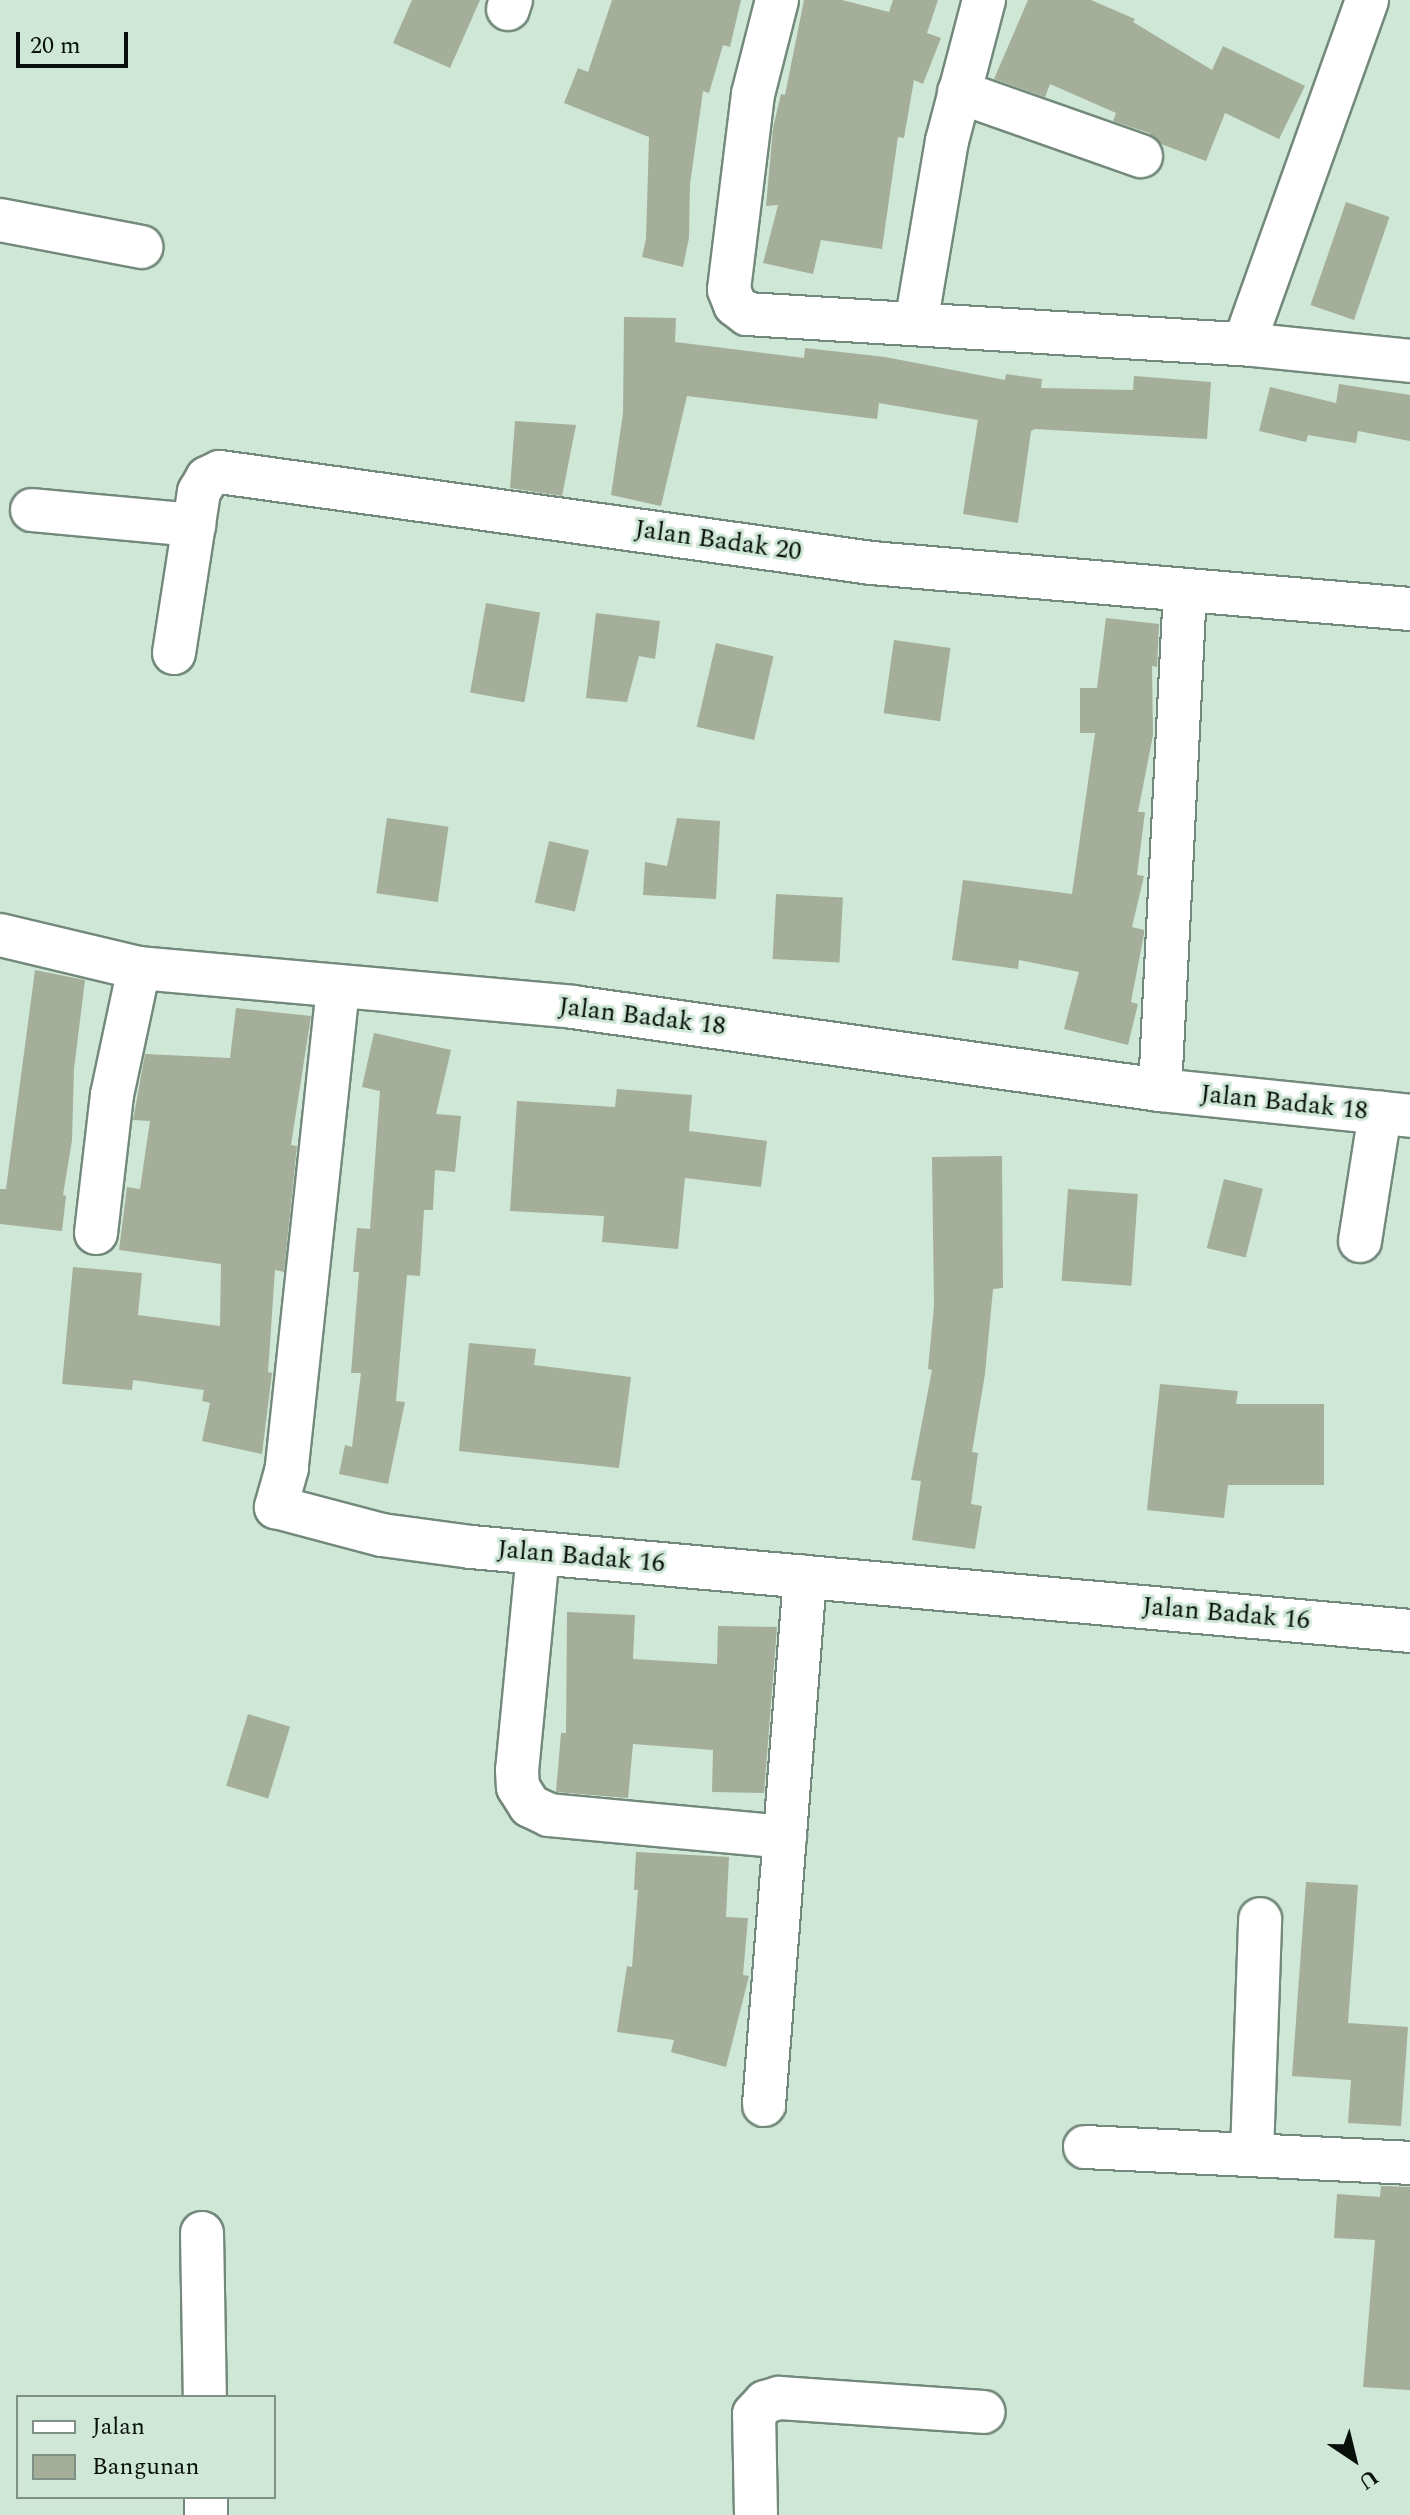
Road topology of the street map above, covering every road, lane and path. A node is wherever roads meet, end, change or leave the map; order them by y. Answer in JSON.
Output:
{"nodes":[{"id":1,"x":777,"y":0,"type":"edge"},
{"id":2,"x":984,"y":0,"type":"edge"},
{"id":3,"x":1367,"y":0,"type":"edge"},
{"id":4,"x":959,"y":92,"type":"junction"},
{"id":5,"x":1141,"y":156,"type":"dead end"},
{"id":6,"x":0,"y":220,"type":"edge"},
{"id":7,"x":141,"y":247,"type":"dead end"},
{"id":8,"x":916,"y":324,"type":"junction"},
{"id":9,"x":1244,"y":344,"type":"junction"},
{"id":10,"x":1410,"y":361,"type":"edge"},
{"id":11,"x":32,"y":510,"type":"dead end"},
{"id":12,"x":194,"y":525,"type":"junction"},
{"id":13,"x":1185,"y":590,"type":"junction"},
{"id":14,"x":1410,"y":609,"type":"edge"},
{"id":15,"x":174,"y":653,"type":"dead end"},
{"id":16,"x":0,"y":935,"type":"edge"},
{"id":17,"x":139,"y":968,"type":"junction"},
{"id":18,"x":338,"y":988,"type":"junction"},
{"id":19,"x":1160,"y":1090,"type":"junction"},
{"id":20,"x":1395,"y":1114,"type":"edge"},
{"id":21,"x":96,"y":1233,"type":"dead end"},
{"id":22,"x":1360,"y":1241,"type":"dead end"},
{"id":23,"x":538,"y":1553,"type":"junction"},
{"id":24,"x":805,"y":1577,"type":"junction"},
{"id":25,"x":1410,"y":1631,"type":"edge"},
{"id":26,"x":785,"y":1837,"type":"junction"},
{"id":27,"x":1260,"y":1919,"type":"dead end"},
{"id":28,"x":764,"y":2105,"type":"dead end"},
{"id":29,"x":1085,"y":2147,"type":"dead end"},
{"id":30,"x":1252,"y":2153,"type":"junction"},
{"id":31,"x":1410,"y":2163,"type":"edge"},
{"id":32,"x":202,"y":2233,"type":"dead end"},
{"id":33,"x":205,"y":2395,"type":"edge"},
{"id":34,"x":984,"y":2412,"type":"dead end"},
{"id":35,"x":756,"y":2515,"type":"edge"}],
"edges":[{"from":1,"to":8,"type":"street"},
{"from":2,"to":4,"type":"street"},
{"from":3,"to":9,"type":"street"},
{"from":4,"to":5,"type":"street"},
{"from":4,"to":8,"type":"street"},
{"from":6,"to":7,"type":"street"},
{"from":8,"to":9,"type":"street"},
{"from":9,"to":10,"type":"street"},
{"from":11,"to":12,"type":"street"},
{"from":12,"to":13,"type":"street","name":"Jalan Badak 20"},
{"from":12,"to":15,"type":"street","name":"Jalan Badak 20"},
{"from":13,"to":14,"type":"street","name":"Jalan Badak 20"},
{"from":13,"to":19,"type":"street"},
{"from":16,"to":17,"type":"street","name":"Jalan Badak 18"},
{"from":17,"to":18,"type":"street","name":"Jalan Badak 18"},
{"from":17,"to":21,"type":"street"},
{"from":18,"to":19,"type":"street","name":"Jalan Badak 18"},
{"from":18,"to":23,"type":"street","name":"Jalan Badak 16"},
{"from":19,"to":20,"type":"street","name":"Jalan Badak 18"},
{"from":20,"to":22,"type":"street"},
{"from":23,"to":24,"type":"street","name":"Jalan Badak 16"},
{"from":23,"to":26,"type":"street"},
{"from":24,"to":25,"type":"street","name":"Jalan Badak 16"},
{"from":24,"to":26,"type":"street"},
{"from":26,"to":28,"type":"street"},
{"from":27,"to":30,"type":"street"},
{"from":29,"to":30,"type":"street"},
{"from":30,"to":31,"type":"street"},
{"from":32,"to":33,"type":"street"},
{"from":34,"to":35,"type":"street"}]}
